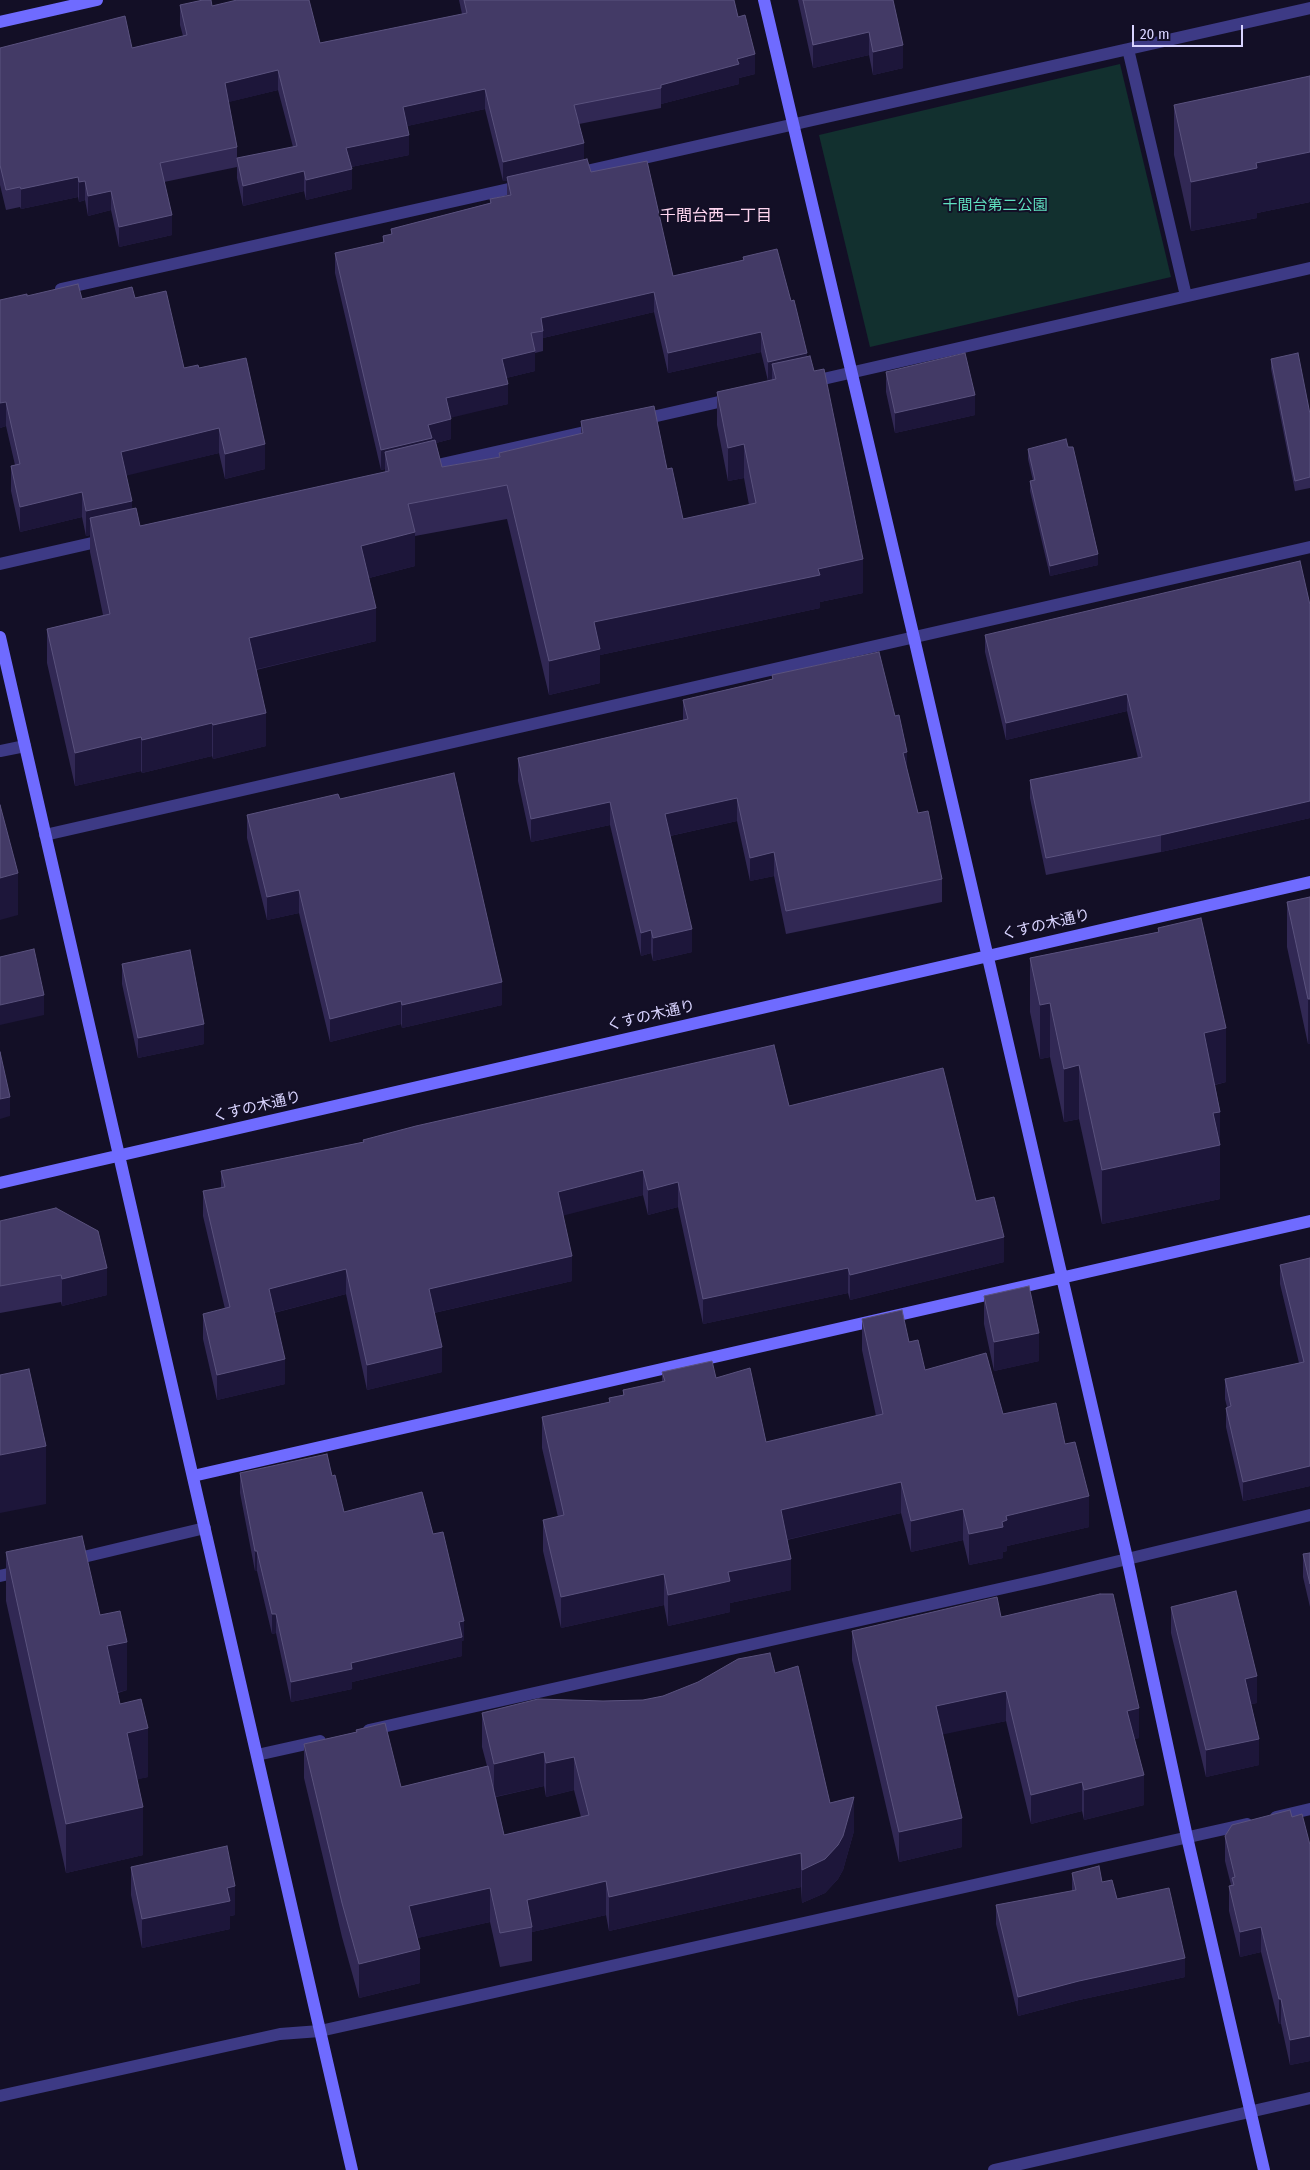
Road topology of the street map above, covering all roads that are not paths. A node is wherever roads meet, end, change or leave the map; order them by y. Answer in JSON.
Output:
{"nodes":[{"id":1,"x":98,"y":0,"type":"edge"},
{"id":2,"x":764,"y":0,"type":"edge"},
{"id":3,"x":1310,"y":8,"type":"edge"},
{"id":4,"x":0,"y":22,"type":"edge"},
{"id":5,"x":1128,"y":49,"type":"junction"},
{"id":6,"x":793,"y":124,"type":"junction"},
{"id":7,"x":561,"y":177,"type":"edge"},
{"id":8,"x":532,"y":183,"type":"edge"},
{"id":9,"x":1310,"y":268,"type":"edge"},
{"id":10,"x":48,"y":292,"type":"edge"},
{"id":11,"x":1186,"y":296,"type":"junction"},
{"id":12,"x":852,"y":372,"type":"junction"},
{"id":13,"x":794,"y":385,"type":"edge"},
{"id":14,"x":745,"y":396,"type":"edge"},
{"id":15,"x":629,"y":422,"type":"edge"},
{"id":16,"x":610,"y":427,"type":"edge"},
{"id":17,"x":416,"y":470,"type":"edge"},
{"id":18,"x":116,"y":538,"type":"edge"},
{"id":19,"x":1310,"y":547,"type":"edge"},
{"id":20,"x":0,"y":564,"type":"edge"},
{"id":21,"x":0,"y":638,"type":"edge"},
{"id":22,"x":914,"y":638,"type":"junction"},
{"id":23,"x":25,"y":746,"type":"junction"},
{"id":24,"x":0,"y":751,"type":"edge"},
{"id":25,"x":45,"y":835,"type":"junction"},
{"id":26,"x":1310,"y":882,"type":"edge"},
{"id":27,"x":987,"y":956,"type":"junction"},
{"id":28,"x":119,"y":1155,"type":"junction"},
{"id":29,"x":0,"y":1183,"type":"edge"},
{"id":30,"x":1310,"y":1221,"type":"edge"},
{"id":31,"x":1061,"y":1278,"type":"junction"},
{"id":32,"x":193,"y":1476,"type":"junction"},
{"id":33,"x":1310,"y":1515,"type":"edge"},
{"id":34,"x":204,"y":1528,"type":"junction"},
{"id":35,"x":1127,"y":1558,"type":"junction"},
{"id":36,"x":56,"y":1563,"type":"edge"},
{"id":37,"x":37,"y":1568,"type":"edge"},
{"id":38,"x":0,"y":1576,"type":"edge"},
{"id":39,"x":354,"y":1733,"type":"edge"},
{"id":40,"x":334,"y":1737,"type":"edge"},
{"id":41,"x":257,"y":1755,"type":"junction"},
{"id":42,"x":1310,"y":1809,"type":"edge"},
{"id":43,"x":1186,"y":1837,"type":"junction"},
{"id":44,"x":320,"y":2031,"type":"junction"},
{"id":45,"x":0,"y":2096,"type":"edge"},
{"id":46,"x":1310,"y":2098,"type":"edge"},
{"id":47,"x":1250,"y":2111,"type":"junction"},
{"id":48,"x":352,"y":2170,"type":"edge"},
{"id":49,"x":994,"y":2170,"type":"edge"},
{"id":50,"x":1264,"y":2170,"type":"edge"}],
"edges":[{"from":1,"to":4,"type":"street"},
{"from":2,"to":6,"type":"street"},
{"from":3,"to":5,"type":"street"},
{"from":5,"to":6,"type":"street"},
{"from":5,"to":11,"type":"street"},
{"from":6,"to":7,"type":"street"},
{"from":6,"to":12,"type":"street"},
{"from":8,"to":10,"type":"street"},
{"from":9,"to":11,"type":"street"},
{"from":11,"to":12,"type":"street"},
{"from":12,"to":13,"type":"street"},
{"from":12,"to":22,"type":"street"},
{"from":14,"to":15,"type":"street"},
{"from":16,"to":17,"type":"street"},
{"from":18,"to":20,"type":"street"},
{"from":19,"to":22,"type":"street"},
{"from":21,"to":23,"type":"street"},
{"from":22,"to":25,"type":"street"},
{"from":22,"to":27,"type":"street"},
{"from":23,"to":24,"type":"street"},
{"from":23,"to":25,"type":"street"},
{"from":25,"to":28,"type":"street"},
{"from":26,"to":27,"type":"street","name":"くすの木通り"},
{"from":27,"to":28,"type":"street","name":"くすの木通り"},
{"from":27,"to":31,"type":"street"},
{"from":28,"to":29,"type":"street","name":"くすの木通り"},
{"from":28,"to":32,"type":"street"},
{"from":30,"to":31,"type":"street"},
{"from":31,"to":32,"type":"street"},
{"from":31,"to":35,"type":"street"},
{"from":32,"to":34,"type":"street"},
{"from":33,"to":35,"type":"street"},
{"from":34,"to":36,"type":"street"},
{"from":34,"to":41,"type":"street"},
{"from":35,"to":39,"type":"street"},
{"from":35,"to":43,"type":"street"},
{"from":37,"to":38,"type":"street"},
{"from":40,"to":41,"type":"street"},
{"from":41,"to":44,"type":"street"},
{"from":42,"to":43,"type":"street"},
{"from":43,"to":44,"type":"street"},
{"from":43,"to":47,"type":"street"},
{"from":44,"to":45,"type":"street"},
{"from":44,"to":48,"type":"street"},
{"from":46,"to":47,"type":"street"},
{"from":47,"to":49,"type":"street"},
{"from":47,"to":50,"type":"street"}]}
